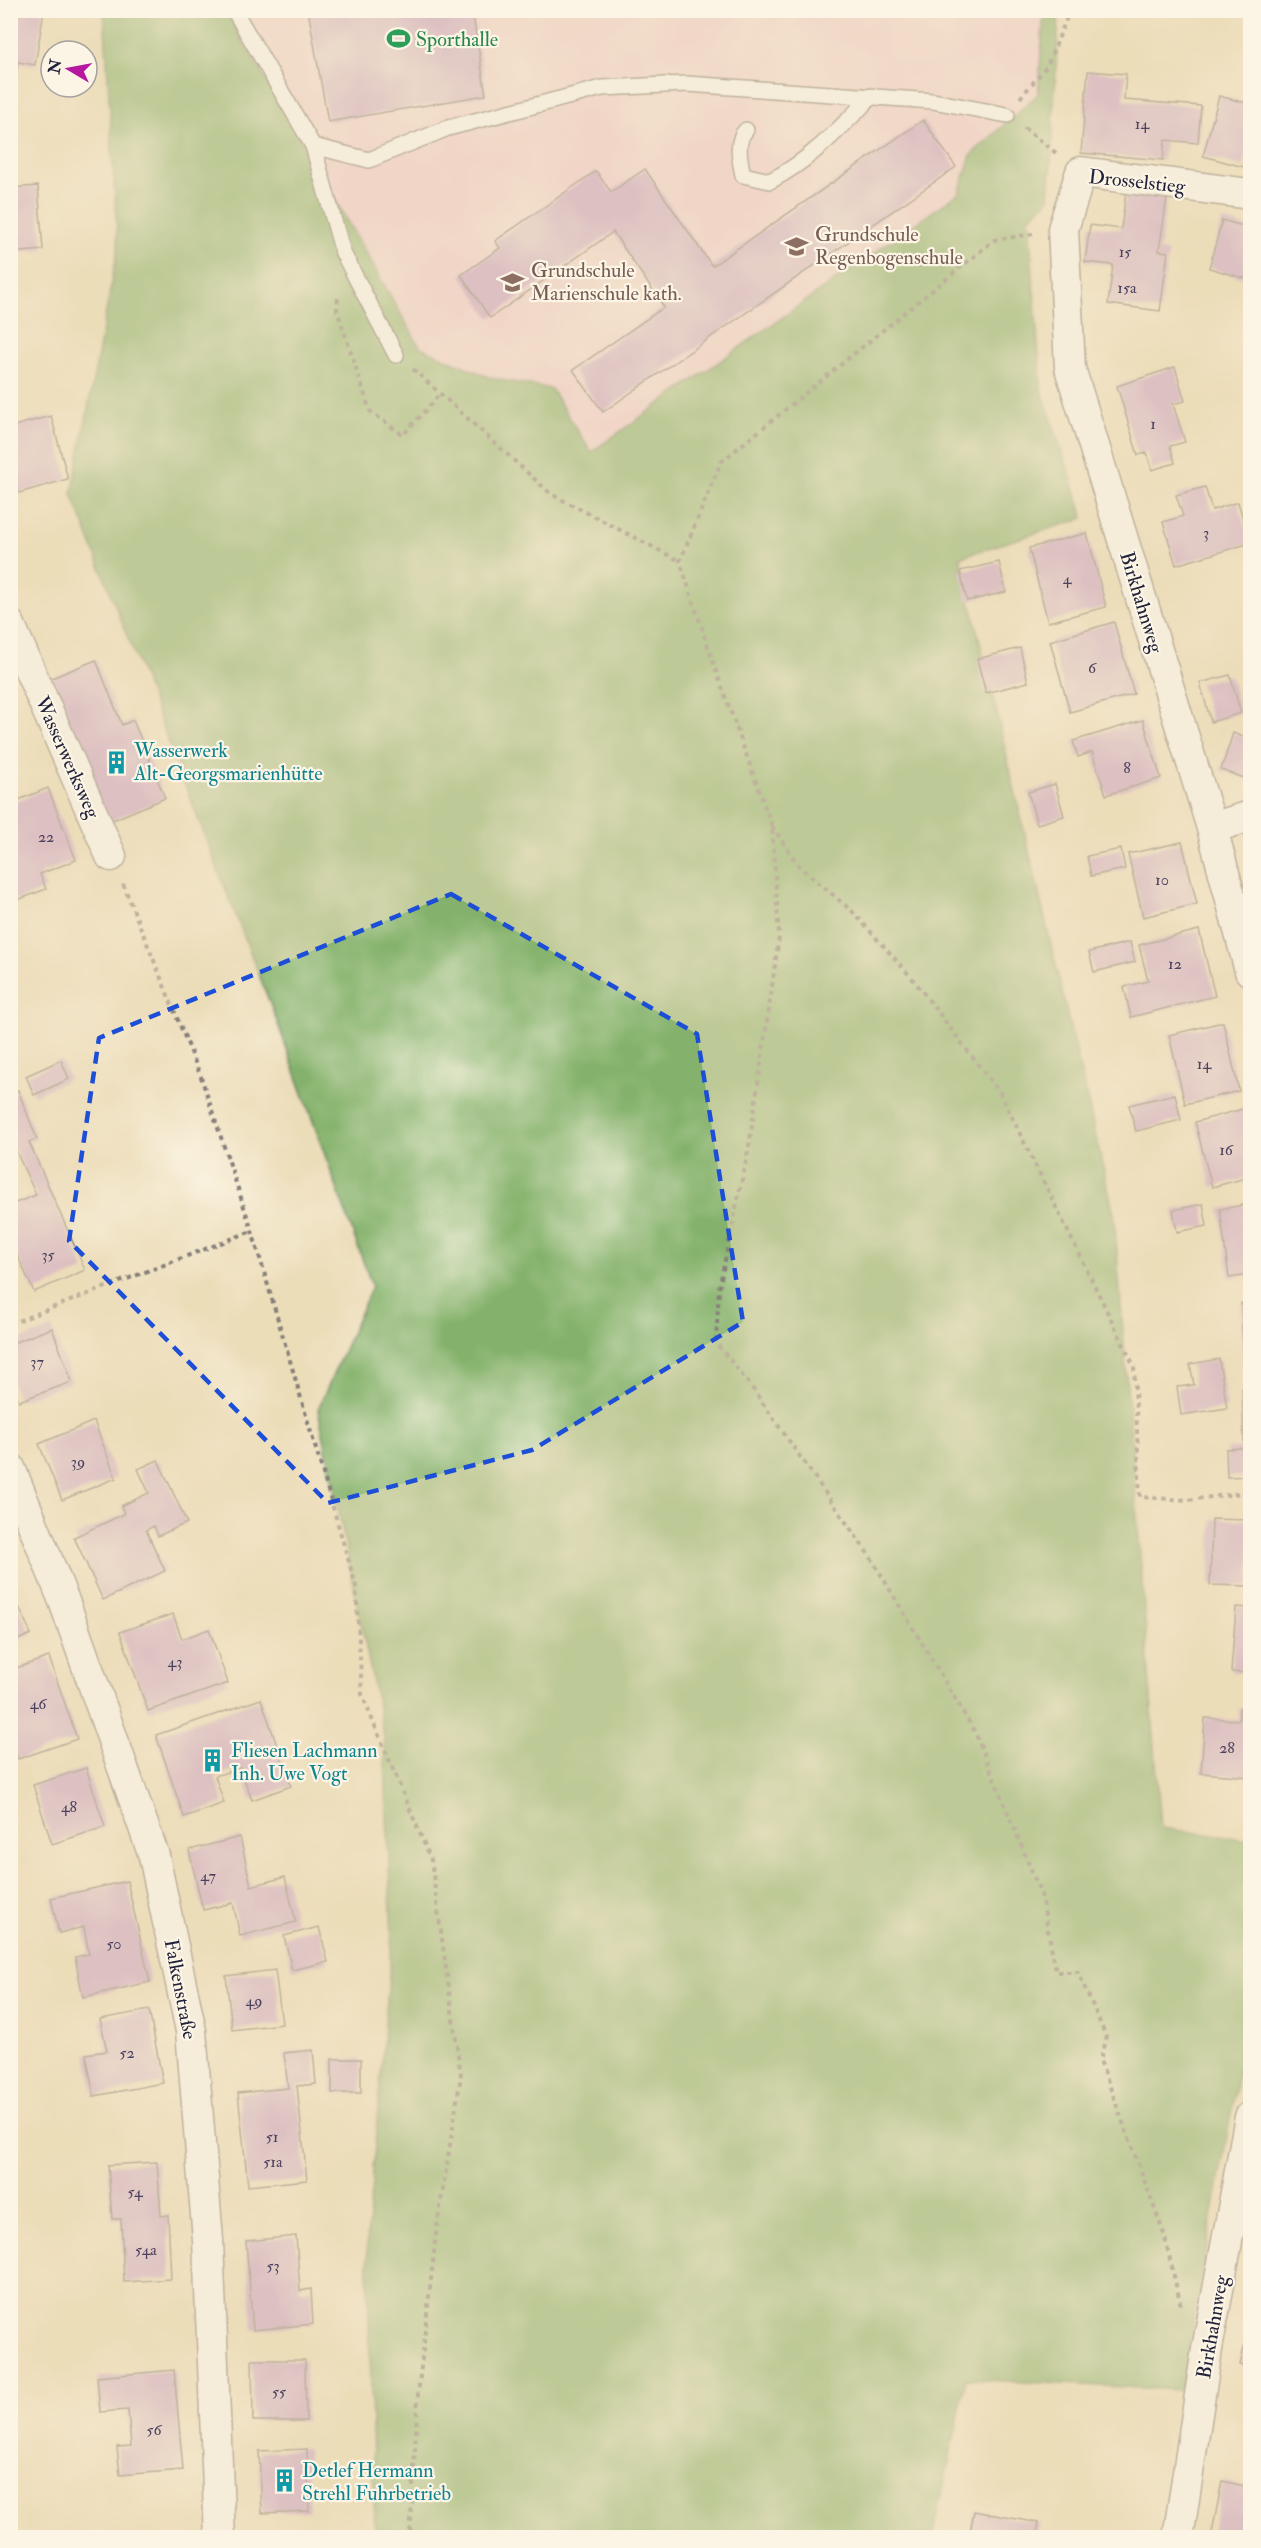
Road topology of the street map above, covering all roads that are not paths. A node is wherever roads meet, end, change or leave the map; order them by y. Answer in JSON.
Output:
{"nodes":[{"id":1,"x":234,"y":10,"type":"edge"},
{"id":2,"x":872,"y":96,"type":"junction"},
{"id":3,"x":1006,"y":115,"type":"road end"},
{"id":4,"x":746,"y":130,"type":"dead end"},
{"id":5,"x":312,"y":146,"type":"junction"},
{"id":6,"x":1251,"y":194,"type":"edge"},
{"id":7,"x":1063,"y":229,"type":"joint"},
{"id":8,"x":396,"y":355,"type":"road end"},
{"id":9,"x":10,"y":626,"type":"edge"},
{"id":10,"x":1251,"y":816,"type":"edge"},
{"id":11,"x":1212,"y":828,"type":"junction"},
{"id":12,"x":111,"y":856,"type":"road end"},
{"id":13,"x":1251,"y":971,"type":"edge"},
{"id":14,"x":10,"y":1468,"type":"edge"},
{"id":15,"x":1251,"y":2117,"type":"edge"},
{"id":16,"x":220,"y":2538,"type":"edge"},
{"id":17,"x":1178,"y":2538,"type":"edge"}],
"edges":[{"from":1,"to":5,"type":"lane"},
{"from":2,"to":3,"type":"lane"},
{"from":2,"to":4,"type":"lane"},
{"from":2,"to":5,"type":"lane"},
{"from":5,"to":8,"type":"lane"},
{"from":6,"to":7,"type":"street","name":"Drosselstieg"},
{"from":7,"to":11,"type":"street","name":"Birkhahnweg"},
{"from":9,"to":12,"type":"street","name":"Wasserwerksweg"},
{"from":10,"to":11,"type":"street"},
{"from":11,"to":13,"type":"street","name":"Birkhahnweg"},
{"from":14,"to":16,"type":"street","name":"Falkenstraße"},
{"from":15,"to":17,"type":"street","name":"Birkhahnweg"}]}
